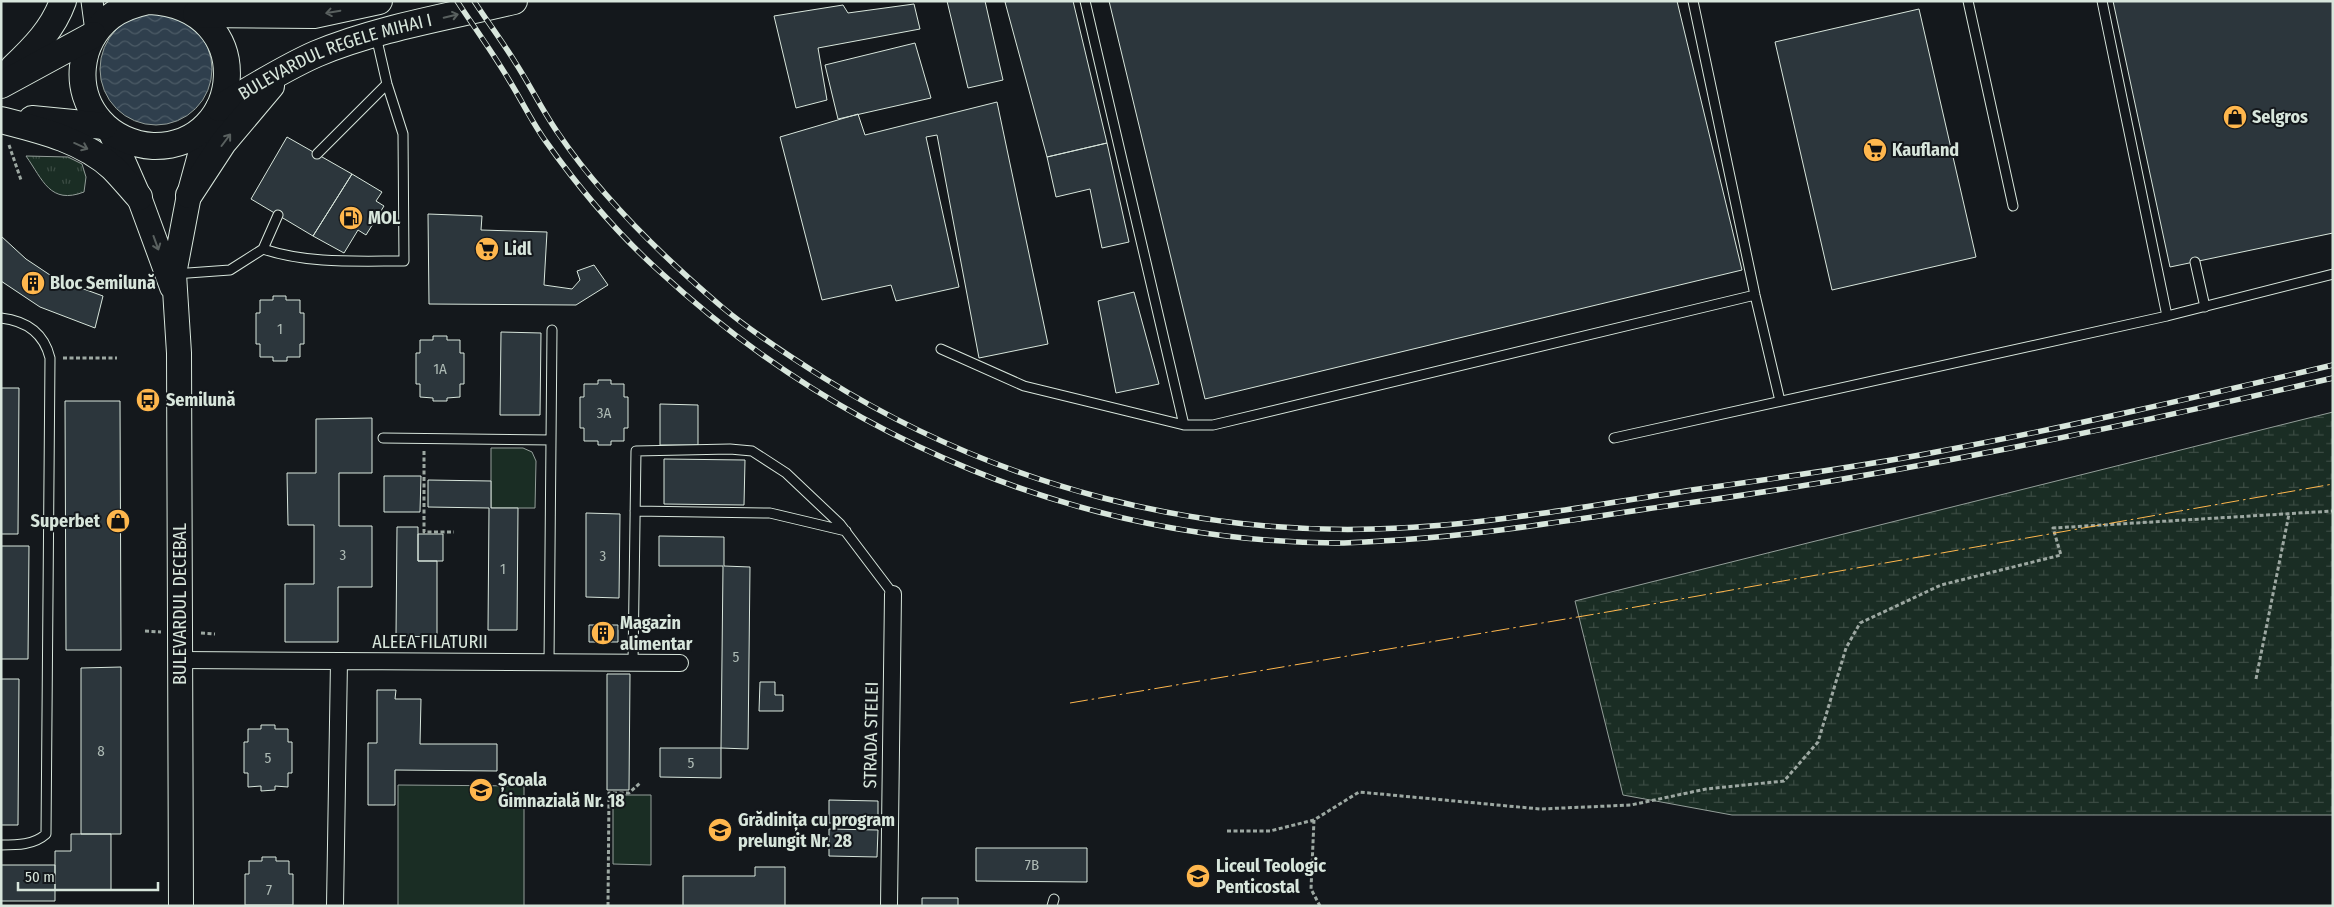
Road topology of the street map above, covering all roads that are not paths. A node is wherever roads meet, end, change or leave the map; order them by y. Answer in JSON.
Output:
{"nodes":[{"id":1,"x":63,"y":1,"type":"edge"},
{"id":2,"x":92,"y":1,"type":"edge"},
{"id":3,"x":149,"y":1,"type":"edge"},
{"id":4,"x":248,"y":1,"type":"edge"},
{"id":5,"x":380,"y":1,"type":"edge"},
{"id":6,"x":514,"y":1,"type":"edge"},
{"id":7,"x":1084,"y":1,"type":"edge"},
{"id":8,"x":1693,"y":1,"type":"edge"},
{"id":9,"x":1968,"y":1,"type":"edge"},
{"id":10,"x":2102,"y":1,"type":"edge"},
{"id":11,"x":189,"y":8,"type":"edge"},
{"id":12,"x":285,"y":15,"type":"junction"},
{"id":13,"x":94,"y":33,"type":"junction"},
{"id":14,"x":376,"y":34,"type":"junction"},
{"id":15,"x":288,"y":67,"type":"junction"},
{"id":16,"x":1,"y":79,"type":"edge"},
{"id":17,"x":388,"y":84,"type":"junction"},
{"id":18,"x":1,"y":85,"type":"edge"},
{"id":19,"x":214,"y":115,"type":"junction"},
{"id":20,"x":4,"y":127,"type":"edge"},
{"id":21,"x":107,"y":128,"type":"junction"},
{"id":22,"x":317,"y":154,"type":"dead end"},
{"id":23,"x":189,"y":195,"type":"junction"},
{"id":24,"x":139,"y":197,"type":"junction"},
{"id":25,"x":2014,"y":206,"type":"dead end"},
{"id":26,"x":278,"y":215,"type":"dead end"},
{"id":27,"x":263,"y":249,"type":"junction"},
{"id":28,"x":2195,"y":262,"type":"dead end"},
{"id":29,"x":174,"y":274,"type":"junction"},
{"id":30,"x":2333,"y":274,"type":"edge"},
{"id":31,"x":1754,"y":295,"type":"junction"},
{"id":32,"x":177,"y":302,"type":"junction"},
{"id":33,"x":2205,"y":308,"type":"junction"},
{"id":34,"x":2166,"y":316,"type":"junction"},
{"id":35,"x":1,"y":318,"type":"edge"},
{"id":36,"x":552,"y":330,"type":"dead end"},
{"id":37,"x":941,"y":349,"type":"dead end"},
{"id":38,"x":1780,"y":401,"type":"junction"},
{"id":39,"x":1184,"y":425,"type":"junction"},
{"id":40,"x":383,"y":438,"type":"dead end"},
{"id":41,"x":1614,"y":438,"type":"dead end"},
{"id":42,"x":551,"y":440,"type":"junction"},
{"id":43,"x":635,"y":511,"type":"junction"},
{"id":44,"x":846,"y":531,"type":"junction"},
{"id":45,"x":893,"y":594,"type":"joint"},
{"id":46,"x":180,"y":660,"type":"junction"},
{"id":47,"x":339,"y":661,"type":"junction"},
{"id":48,"x":549,"y":662,"type":"junction"},
{"id":49,"x":633,"y":663,"type":"junction"},
{"id":50,"x":680,"y":663,"type":"dead end"},
{"id":51,"x":1,"y":845,"type":"edge"},
{"id":52,"x":181,"y":906,"type":"edge"},
{"id":53,"x":335,"y":906,"type":"edge"},
{"id":54,"x":889,"y":906,"type":"edge"}],
"edges":[{"from":1,"to":16,"type":"main road"},
{"from":2,"to":13,"type":"street"},
{"from":3,"to":11,"type":"main road"},
{"from":3,"to":13,"type":"main road"},
{"from":4,"to":12,"type":"main road"},
{"from":5,"to":12,"type":"main road","one_way":true},
{"from":14,"to":6,"type":"main road","name":"BULEVARDUL REGELE MIHAI I","one_way":true},
{"from":7,"to":39,"type":"lane"},
{"from":8,"to":31,"type":"lane"},
{"from":9,"to":25,"type":"lane"},
{"from":10,"to":34,"type":"lane"},
{"from":11,"to":12,"type":"main road"},
{"from":11,"to":19,"type":"main road"},
{"from":13,"to":18,"type":"main road"},
{"from":13,"to":21,"type":"main road"},
{"from":14,"to":15,"type":"main road","name":"BULEVARDUL REGELE MIHAI I"},
{"from":14,"to":17,"type":"lane"},
{"from":15,"to":19,"type":"main road","name":"BULEVARDUL REGELE MIHAI I"},
{"from":23,"to":15,"type":"main road","one_way":true},
{"from":17,"to":22,"type":"lane"},
{"from":17,"to":27,"type":"lane"},
{"from":19,"to":21,"type":"main road"},
{"from":19,"to":23,"type":"main road","name":"BULEVARDUL DECEBAL"},
{"from":20,"to":21,"type":"main road"},
{"from":20,"to":24,"type":"main road","one_way":true},
{"from":21,"to":24,"type":"main road","name":"BULEVARDUL DECEBAL"},
{"from":23,"to":29,"type":"main road","name":"BULEVARDUL DECEBAL"},
{"from":24,"to":32,"type":"main road","name":"BULEVARDUL DECEBAL","one_way":true},
{"from":26,"to":27,"type":"lane"},
{"from":27,"to":29,"type":"lane"},
{"from":28,"to":33,"type":"lane"},
{"from":29,"to":32,"type":"main road","name":"BULEVARDUL DECEBAL"},
{"from":30,"to":33,"type":"lane"},
{"from":31,"to":38,"type":"lane"},
{"from":31,"to":39,"type":"lane"},
{"from":32,"to":46,"type":"main road","name":"BULEVARDUL DECEBAL"},
{"from":33,"to":34,"type":"lane"},
{"from":34,"to":38,"type":"lane"},
{"from":35,"to":51,"type":"lane"},
{"from":36,"to":42,"type":"lane"},
{"from":37,"to":39,"type":"lane"},
{"from":38,"to":41,"type":"lane"},
{"from":40,"to":42,"type":"lane"},
{"from":42,"to":48,"type":"lane"},
{"from":43,"to":44,"type":"lane"},
{"from":43,"to":44,"type":"lane"},
{"from":43,"to":49,"type":"lane"},
{"from":44,"to":45,"type":"lane"},
{"from":45,"to":54,"type":"street","name":"STRADA STELEI"},
{"from":46,"to":47,"type":"street","name":"ALEEA FILATURII"},
{"from":46,"to":52,"type":"main road","name":"BULEVARDUL DECEBAL"},
{"from":47,"to":48,"type":"street","name":"ALEEA FILATURII"},
{"from":47,"to":53,"type":"street"},
{"from":48,"to":49,"type":"street","name":"ALEEA FILATURII"},
{"from":49,"to":50,"type":"street","name":"ALEEA FILATURII"}]}
